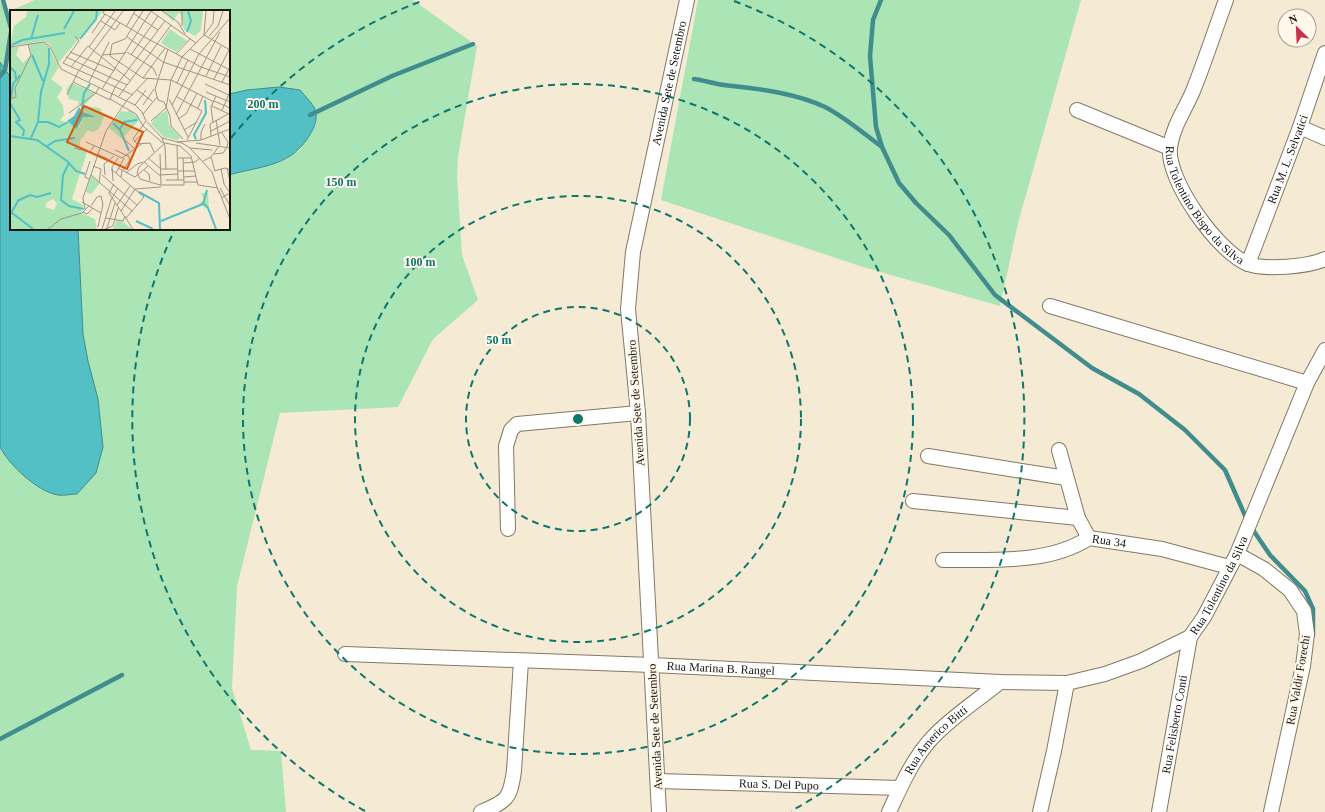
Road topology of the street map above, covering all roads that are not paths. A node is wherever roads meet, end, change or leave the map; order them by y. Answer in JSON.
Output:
{"nodes":[{"id":1,"x":687,"y":0,"type":"edge"},
{"id":2,"x":1226,"y":0,"type":"edge"},
{"id":3,"x":1325,"y":53,"type":"edge"},
{"id":4,"x":1077,"y":110,"type":"dead end"},
{"id":5,"x":1300,"y":127,"type":"junction"},
{"id":6,"x":1325,"y":138,"type":"edge"},
{"id":7,"x":1170,"y":148,"type":"junction"},
{"id":8,"x":1325,"y":259,"type":"edge"},
{"id":9,"x":1248,"y":264,"type":"junction"},
{"id":10,"x":1050,"y":306,"type":"dead end"},
{"id":11,"x":1325,"y":350,"type":"edge"},
{"id":12,"x":1307,"y":383,"type":"junction"},
{"id":13,"x":638,"y":413,"type":"junction"},
{"id":14,"x":1059,"y":450,"type":"dead end"},
{"id":15,"x":928,"y":456,"type":"dead end"},
{"id":16,"x":1066,"y":478,"type":"junction"},
{"id":17,"x":913,"y":501,"type":"dead end"},
{"id":18,"x":1078,"y":518,"type":"junction"},
{"id":19,"x":508,"y":529,"type":"dead end"},
{"id":20,"x":1090,"y":538,"type":"junction"},
{"id":21,"x":1237,"y":554,"type":"junction"},
{"id":22,"x":943,"y":560,"type":"dead end"},
{"id":23,"x":1230,"y":566,"type":"junction"},
{"id":24,"x":1190,"y":637,"type":"junction"},
{"id":25,"x":345,"y":654,"type":"dead end"},
{"id":26,"x":521,"y":661,"type":"junction"},
{"id":27,"x":652,"y":665,"type":"junction"},
{"id":28,"x":1000,"y":682,"type":"junction"},
{"id":29,"x":1067,"y":682,"type":"junction"},
{"id":30,"x":658,"y":781,"type":"junction"},
{"id":31,"x":900,"y":788,"type":"junction"},
{"id":32,"x":481,"y":812,"type":"edge"},
{"id":33,"x":659,"y":812,"type":"edge"},
{"id":34,"x":889,"y":812,"type":"edge"},
{"id":35,"x":1040,"y":812,"type":"edge"},
{"id":36,"x":1159,"y":812,"type":"edge"},
{"id":37,"x":1271,"y":812,"type":"edge"}],
"edges":[{"from":1,"to":13,"type":"street","name":"Avenida Sete de Setembro"},
{"from":2,"to":7,"type":"street","name":"Rua Tolentino Bispo da Silva"},
{"from":3,"to":5,"type":"street","name":"Rua M. L. Selvatici"},
{"from":4,"to":7,"type":"street"},
{"from":5,"to":6,"type":"street"},
{"from":5,"to":9,"type":"street","name":"Rua M. L. Selvatici"},
{"from":7,"to":9,"type":"street","name":"Rua Tolentino Bispo da Silva"},
{"from":8,"to":9,"type":"street","name":"Rua Tolentino Bispo da Silva"},
{"from":10,"to":12,"type":"street"},
{"from":11,"to":12,"type":"street","name":"Rua Tolentino da Silva"},
{"from":12,"to":21,"type":"street","name":"Rua Tolentino da Silva"},
{"from":13,"to":19,"type":"street"},
{"from":13,"to":27,"type":"street","name":"Avenida Sete de Setembro"},
{"from":14,"to":16,"type":"street"},
{"from":15,"to":16,"type":"street"},
{"from":16,"to":18,"type":"street"},
{"from":17,"to":18,"type":"street"},
{"from":18,"to":20,"type":"street"},
{"from":20,"to":22,"type":"street","name":"Rua 34"},
{"from":20,"to":23,"type":"street","name":"Rua 34"},
{"from":21,"to":23,"type":"street","name":"Rua Tolentino da Silva"},
{"from":21,"to":37,"type":"street","name":"Rua Valdir Forechi"},
{"from":23,"to":24,"type":"street","name":"Rua Tolentino da Silva"},
{"from":24,"to":29,"type":"street","name":"Rua Tolentino da Silva"},
{"from":24,"to":36,"type":"street","name":"Rua Felisberto Conti"},
{"from":25,"to":26,"type":"street","name":"Rua Marina B. Rangel"},
{"from":26,"to":27,"type":"street","name":"Rua Marina B. Rangel"},
{"from":26,"to":32,"type":"street"},
{"from":27,"to":28,"type":"street","name":"Rua Marina B. Rangel"},
{"from":27,"to":30,"type":"street","name":"Avenida Sete de Setembro"},
{"from":28,"to":29,"type":"street","name":"Rua Tolentino da Silva"},
{"from":28,"to":31,"type":"street","name":"Rua Americo Bitti"},
{"from":29,"to":35,"type":"street"},
{"from":30,"to":31,"type":"street","name":"Rua S. Del Pupo"},
{"from":30,"to":33,"type":"street","name":"Avenida Sete de Setembro"},
{"from":31,"to":34,"type":"street","name":"Rua Americo Bitti"}]}
